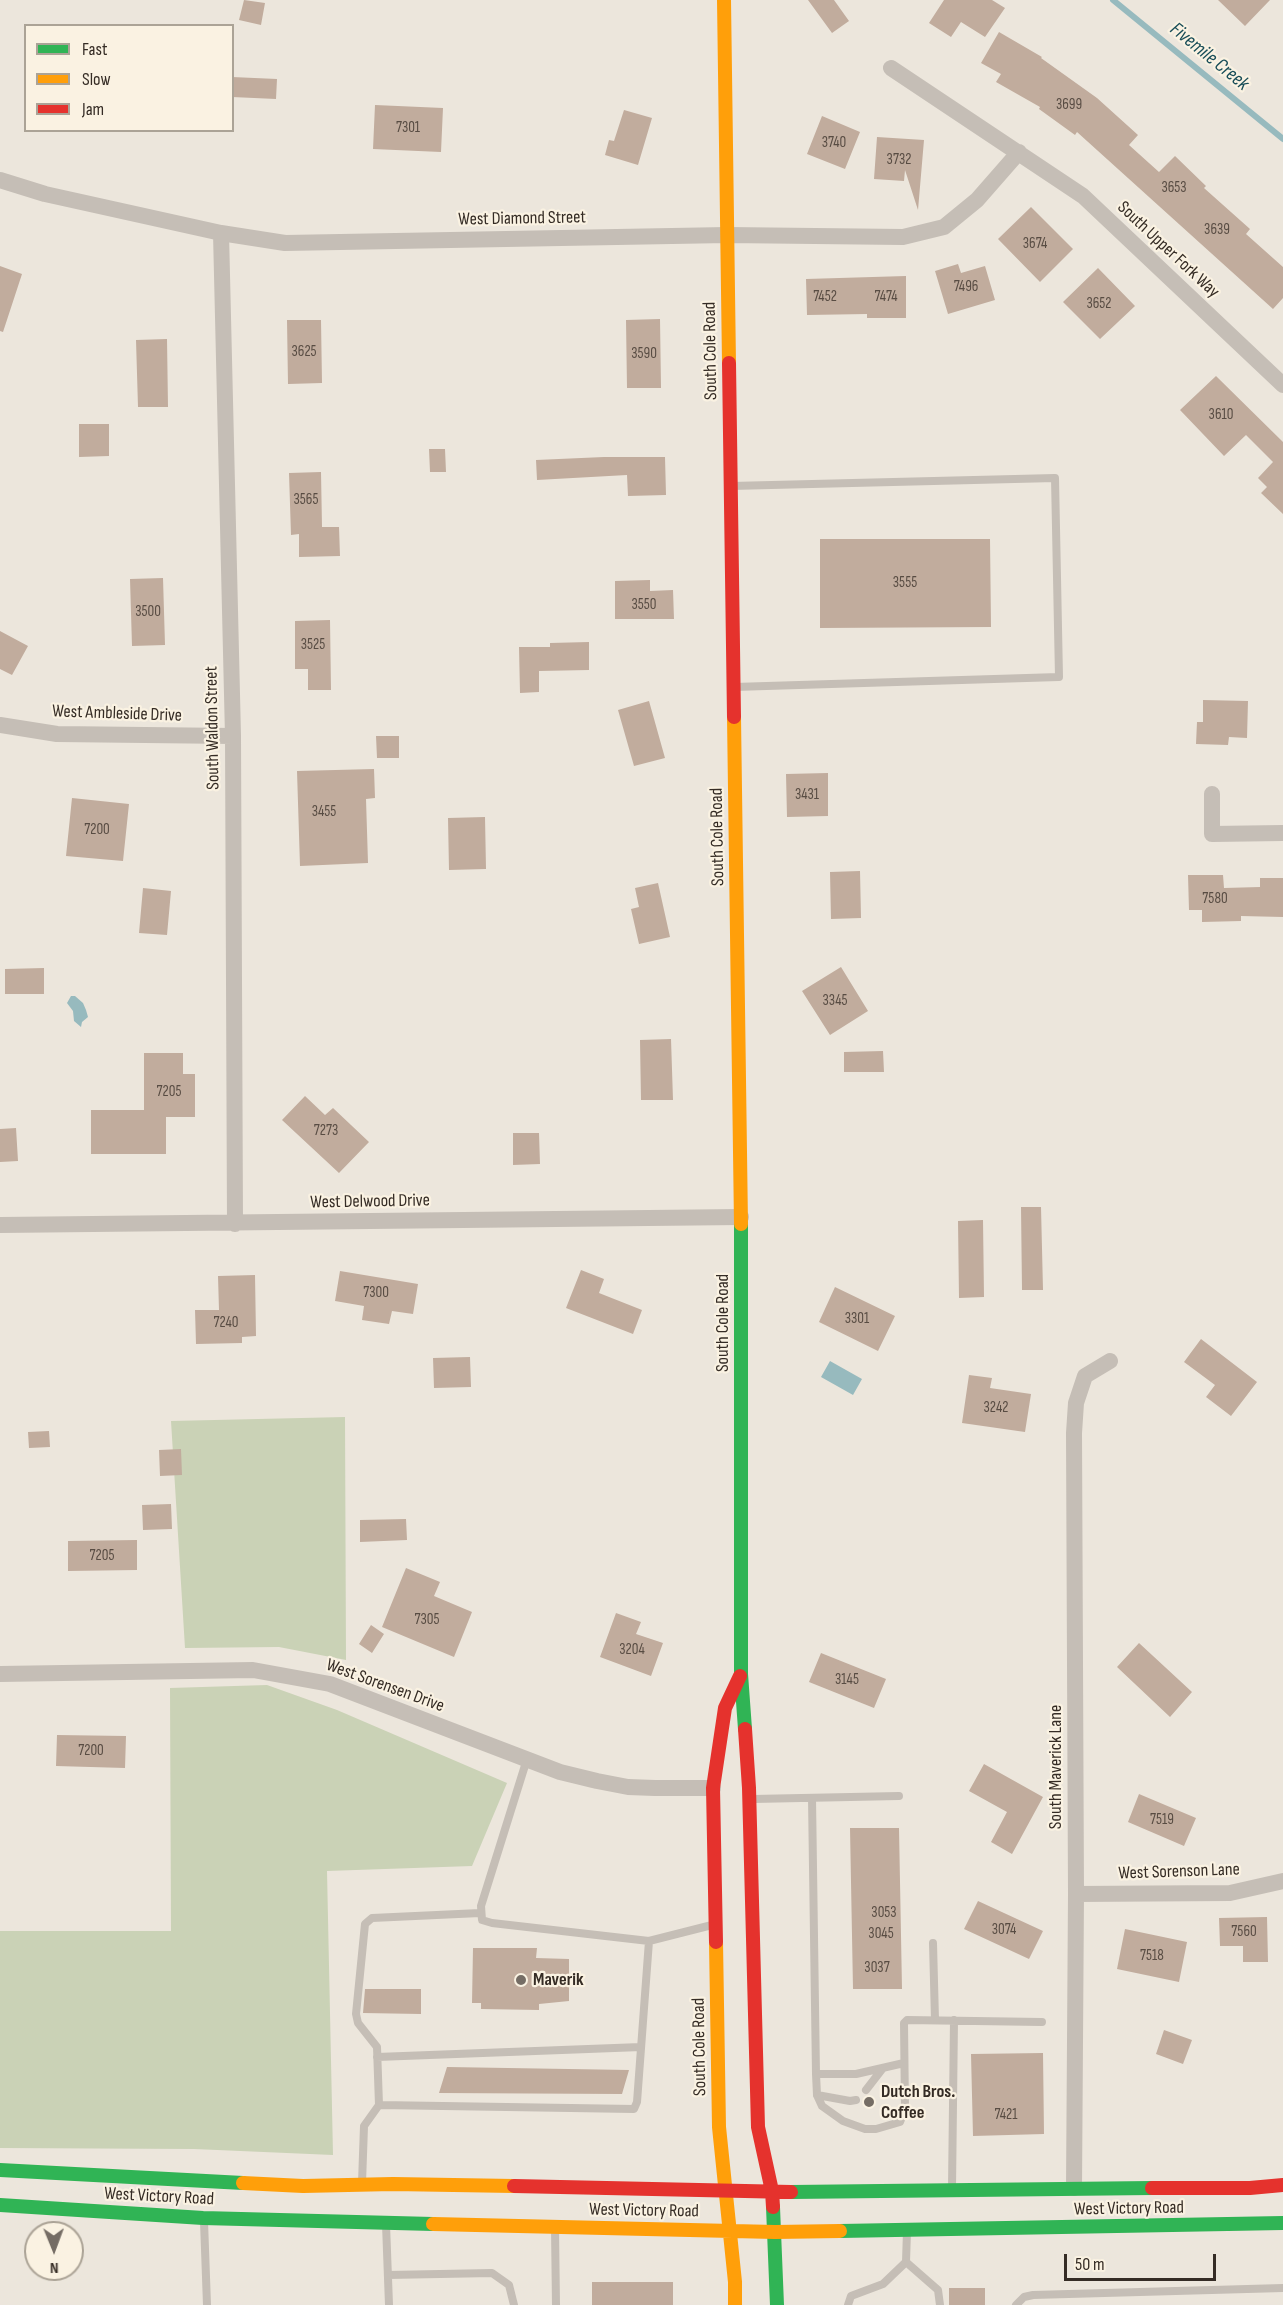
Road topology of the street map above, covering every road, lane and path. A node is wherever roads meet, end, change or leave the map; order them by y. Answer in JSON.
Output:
{"nodes":[{"id":1,"x":724,"y":0,"type":"edge"},
{"id":2,"x":891,"y":68,"type":"dead end"},
{"id":3,"x":1019,"y":152,"type":"junction"},
{"id":4,"x":0,"y":180,"type":"edge"},
{"id":5,"x":221,"y":233,"type":"junction"},
{"id":6,"x":727,"y":235,"type":"junction"},
{"id":7,"x":1283,"y":385,"type":"edge"},
{"id":8,"x":731,"y":486,"type":"junction"},
{"id":9,"x":734,"y":687,"type":"junction"},
{"id":10,"x":0,"y":725,"type":"edge"},
{"id":11,"x":233,"y":736,"type":"junction"},
{"id":12,"x":1212,"y":795,"type":"dead end"},
{"id":13,"x":1283,"y":833,"type":"edge"},
{"id":14,"x":741,"y":1217,"type":"junction"},
{"id":15,"x":235,"y":1224,"type":"junction"},
{"id":16,"x":0,"y":1225,"type":"edge"},
{"id":17,"x":1110,"y":1361,"type":"dead end"},
{"id":18,"x":0,"y":1674,"type":"edge"},
{"id":19,"x":741,"y":1674,"type":"junction"},
{"id":20,"x":527,"y":1759,"type":"junction"},
{"id":21,"x":712,"y":1788,"type":"junction"},
{"id":22,"x":899,"y":1796,"type":"dead end"},
{"id":23,"x":812,"y":1798,"type":"junction"},
{"id":24,"x":749,"y":1799,"type":"junction"},
{"id":25,"x":750,"y":1857,"type":"junction"},
{"id":26,"x":1283,"y":1881,"type":"edge"},
{"id":27,"x":1076,"y":1894,"type":"junction"},
{"id":28,"x":480,"y":1913,"type":"junction"},
{"id":29,"x":715,"y":1924,"type":"junction"},
{"id":30,"x":649,"y":1941,"type":"junction"},
{"id":31,"x":933,"y":1943,"type":"dead end"},
{"id":32,"x":935,"y":2020,"type":"junction"},
{"id":33,"x":954,"y":2020,"type":"junction"},
{"id":34,"x":1042,"y":2022,"type":"dead end"},
{"id":35,"x":641,"y":2047,"type":"junction"},
{"id":36,"x":377,"y":2057,"type":"junction"},
{"id":37,"x":904,"y":2063,"type":"junction"},
{"id":38,"x":883,"y":2068,"type":"junction"},
{"id":39,"x":816,"y":2074,"type":"junction"},
{"id":40,"x":866,"y":2090,"type":"dead end"},
{"id":41,"x":817,"y":2095,"type":"junction"},
{"id":42,"x":856,"y":2100,"type":"dead end"},
{"id":43,"x":379,"y":2105,"type":"junction"},
{"id":44,"x":0,"y":2170,"type":"edge"},
{"id":45,"x":124,"y":2178,"type":"junction"},
{"id":46,"x":362,"y":2185,"type":"junction"},
{"id":47,"x":1283,"y":2185,"type":"edge"},
{"id":48,"x":50,"y":2187,"type":"dead end"},
{"id":49,"x":1074,"y":2188,"type":"junction"},
{"id":50,"x":726,"y":2189,"type":"junction"},
{"id":51,"x":952,"y":2190,"type":"junction"},
{"id":52,"x":771,"y":2191,"type":"junction"},
{"id":53,"x":5,"y":2202,"type":"edge"},
{"id":54,"x":203,"y":2218,"type":"junction"},
{"id":55,"x":1283,"y":2223,"type":"edge"},
{"id":56,"x":386,"y":2224,"type":"junction"},
{"id":57,"x":555,"y":2227,"type":"junction"},
{"id":58,"x":906,"y":2230,"type":"junction"},
{"id":59,"x":730,"y":2231,"type":"junction"},
{"id":60,"x":775,"y":2232,"type":"junction"},
{"id":61,"x":906,"y":2262,"type":"junction"},
{"id":62,"x":388,"y":2275,"type":"junction"},
{"id":63,"x":1283,"y":2288,"type":"edge"},
{"id":64,"x":207,"y":2305,"type":"edge"},
{"id":65,"x":389,"y":2305,"type":"edge"},
{"id":66,"x":514,"y":2305,"type":"edge"},
{"id":67,"x":555,"y":2305,"type":"edge"},
{"id":68,"x":735,"y":2305,"type":"edge"},
{"id":69,"x":777,"y":2305,"type":"edge"},
{"id":70,"x":848,"y":2305,"type":"edge"},
{"id":71,"x":940,"y":2305,"type":"edge"},
{"id":72,"x":1016,"y":2305,"type":"edge"}],
"edges":[{"from":1,"to":6,"type":"main road","name":"South Cole Road"},
{"from":2,"to":3,"type":"street","name":"South Upper Fork Way"},
{"from":3,"to":6,"type":"street","name":"West Diamond Street"},
{"from":3,"to":7,"type":"street","name":"South Upper Fork Way"},
{"from":4,"to":5,"type":"street","name":"West Diamond Street"},
{"from":5,"to":6,"type":"street","name":"West Diamond Street"},
{"from":5,"to":11,"type":"street","name":"South Waldon Street"},
{"from":6,"to":8,"type":"main road","name":"South Cole Road"},
{"from":8,"to":9,"type":"main road","name":"South Cole Road"},
{"from":8,"to":9,"type":"lane"},
{"from":9,"to":14,"type":"main road","name":"South Cole Road"},
{"from":10,"to":11,"type":"street","name":"West Ambleside Drive"},
{"from":11,"to":15,"type":"street","name":"South Waldon Street"},
{"from":12,"to":13,"type":"street"},
{"from":14,"to":15,"type":"street","name":"West Delwood Drive"},
{"from":14,"to":19,"type":"main road","name":"South Cole Road"},
{"from":15,"to":16,"type":"street","name":"West Delwood Drive"},
{"from":17,"to":27,"type":"street","name":"South Maverick Lane"},
{"from":18,"to":20,"type":"street","name":"West Sorensen Drive"},
{"from":19,"to":21,"type":"main road","name":"South Cole Road"},
{"from":19,"to":24,"type":"main road","name":"South Cole Road"},
{"from":20,"to":21,"type":"street","name":"West Sorensen Drive"},
{"from":20,"to":28,"type":"lane"},
{"from":21,"to":25,"type":"main road","name":"South Cole Road"},
{"from":21,"to":29,"type":"main road","name":"South Cole Road"},
{"from":22,"to":23,"type":"lane"},
{"from":23,"to":24,"type":"lane"},
{"from":23,"to":39,"type":"lane"},
{"from":24,"to":25,"type":"main road","name":"South Cole Road"},
{"from":25,"to":52,"type":"main road","name":"South Cole Road"},
{"from":26,"to":27,"type":"street","name":"West Sorenson Lane"},
{"from":27,"to":49,"type":"street","name":"South Maverick Lane"},
{"from":28,"to":30,"type":"lane"},
{"from":28,"to":36,"type":"lane"},
{"from":29,"to":30,"type":"lane"},
{"from":29,"to":50,"type":"main road","name":"South Cole Road"},
{"from":30,"to":35,"type":"lane"},
{"from":31,"to":32,"type":"lane"},
{"from":32,"to":33,"type":"lane"},
{"from":32,"to":37,"type":"lane"},
{"from":33,"to":34,"type":"lane"},
{"from":33,"to":51,"type":"lane"},
{"from":35,"to":36,"type":"lane"},
{"from":35,"to":43,"type":"lane"},
{"from":36,"to":43,"type":"lane"},
{"from":37,"to":38,"type":"lane"},
{"from":37,"to":41,"type":"lane"},
{"from":38,"to":39,"type":"lane"},
{"from":38,"to":40,"type":"lane"},
{"from":39,"to":41,"type":"lane"},
{"from":41,"to":42,"type":"lane"},
{"from":43,"to":46,"type":"lane"},
{"from":44,"to":45,"type":"main road","name":"West Victory Road"},
{"from":45,"to":46,"type":"main road","name":"West Victory Road"},
{"from":45,"to":48,"type":"main road","name":"West Victory Road"},
{"from":46,"to":50,"type":"main road","name":"West Victory Road"},
{"from":47,"to":49,"type":"main road","name":"West Victory Road"},
{"from":49,"to":51,"type":"main road","name":"West Victory Road"},
{"from":50,"to":52,"type":"main road","name":"West Victory Road"},
{"from":50,"to":59,"type":"main road","name":"South Cole Road"},
{"from":51,"to":52,"type":"main road","name":"West Victory Road"},
{"from":52,"to":60,"type":"main road","name":"South Cole Road"},
{"from":53,"to":54,"type":"main road","name":"West Victory Road"},
{"from":54,"to":56,"type":"main road","name":"West Victory Road"},
{"from":54,"to":64,"type":"lane"},
{"from":55,"to":58,"type":"main road","name":"West Victory Road"},
{"from":56,"to":57,"type":"main road","name":"West Victory Road"},
{"from":56,"to":62,"type":"lane"},
{"from":57,"to":59,"type":"main road","name":"West Victory Road"},
{"from":57,"to":67,"type":"lane"},
{"from":58,"to":60,"type":"main road","name":"West Victory Road"},
{"from":58,"to":61,"type":"lane"},
{"from":59,"to":60,"type":"main road","name":"West Victory Road"},
{"from":59,"to":68,"type":"main road","name":"South Cole Road"},
{"from":60,"to":69,"type":"main road","name":"South Cole Road"},
{"from":61,"to":70,"type":"lane"},
{"from":61,"to":71,"type":"lane"},
{"from":62,"to":65,"type":"lane"},
{"from":62,"to":66,"type":"lane"},
{"from":63,"to":72,"type":"lane"}]}
